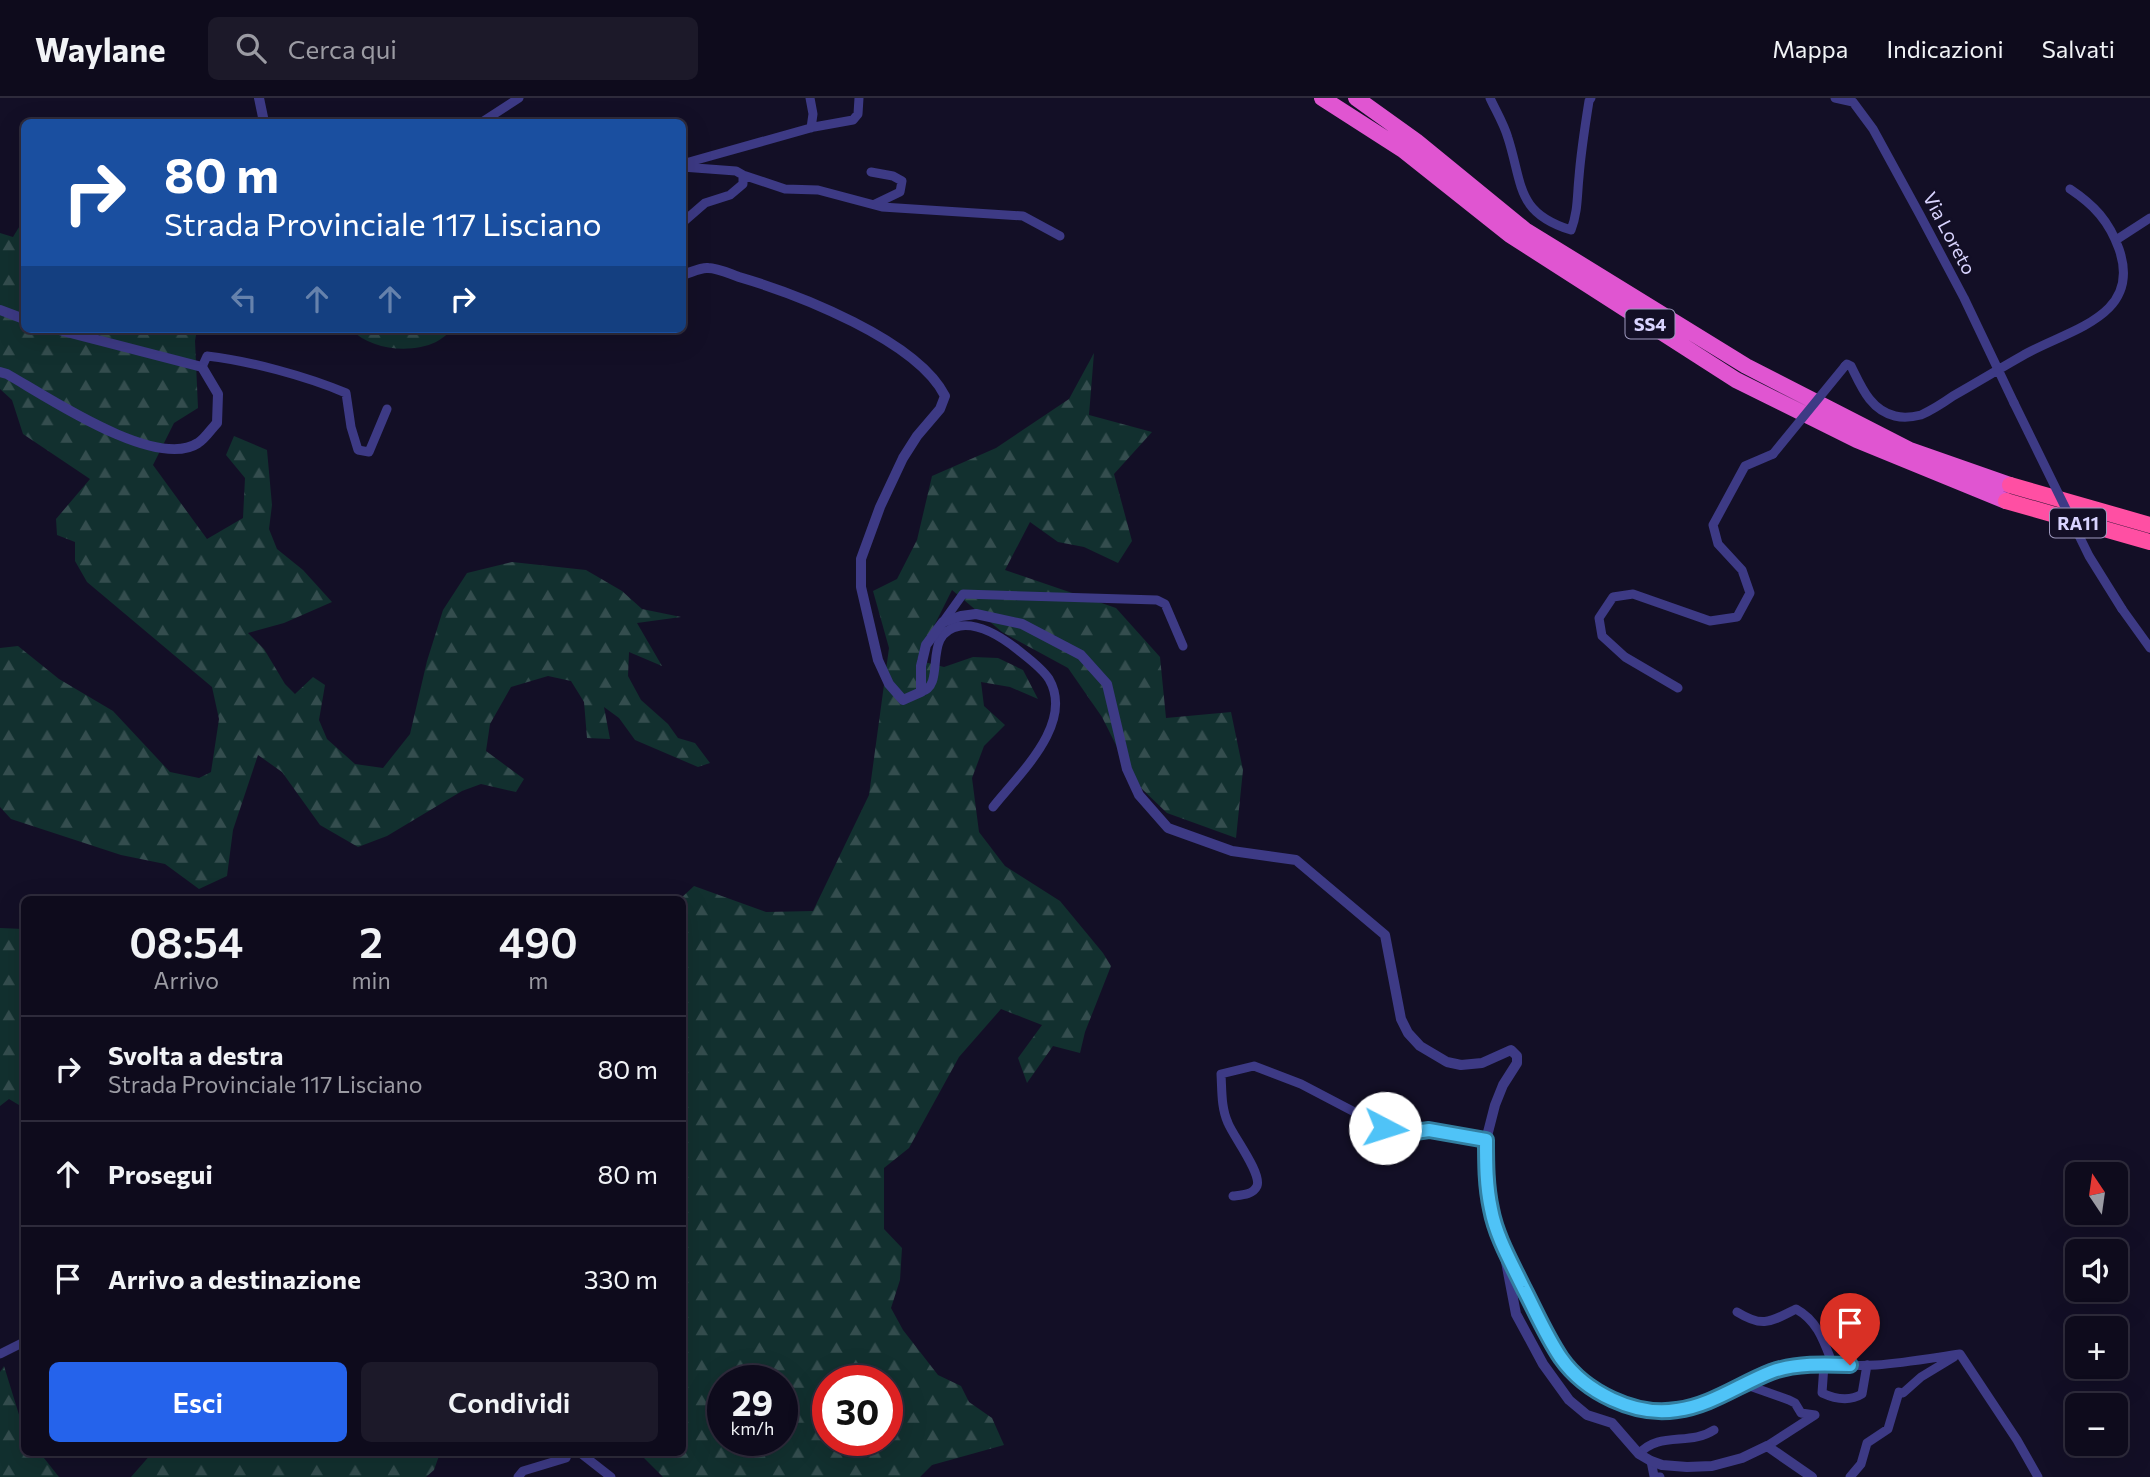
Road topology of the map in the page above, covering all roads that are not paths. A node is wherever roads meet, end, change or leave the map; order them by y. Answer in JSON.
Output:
{"nodes":[{"id":1,"x":519,"y":98,"type":"edge"},
{"id":2,"x":810,"y":98,"type":"edge"},
{"id":3,"x":859,"y":98,"type":"edge"},
{"id":4,"x":1322,"y":98,"type":"edge"},
{"id":5,"x":1356,"y":98,"type":"edge"},
{"id":6,"x":1490,"y":98,"type":"edge"},
{"id":7,"x":1591,"y":98,"type":"edge"},
{"id":8,"x":1835,"y":98,"type":"edge"},
{"id":9,"x":487,"y":119,"type":"edge"},
{"id":10,"x":811,"y":128,"type":"junction"},
{"id":11,"x":686,"y":164,"type":"edge"},
{"id":12,"x":686,"y":166,"type":"edge"},
{"id":13,"x":871,"y":173,"type":"dead end"},
{"id":14,"x":743,"y":175,"type":"junction"},
{"id":15,"x":2070,"y":189,"type":"dead end"},
{"id":16,"x":875,"y":205,"type":"junction"},
{"id":17,"x":2150,"y":218,"type":"edge"},
{"id":18,"x":686,"y":220,"type":"edge"},
{"id":19,"x":1060,"y":236,"type":"dead end"},
{"id":20,"x":2116,"y":240,"type":"junction"},
{"id":21,"x":686,"y":274,"type":"edge"},
{"id":22,"x":0,"y":310,"type":"edge"},
{"id":23,"x":21,"y":318,"type":"edge"},
{"id":24,"x":70,"y":333,"type":"edge"},
{"id":25,"x":202,"y":367,"type":"junction"},
{"id":26,"x":1998,"y":370,"type":"junction"},
{"id":27,"x":0,"y":372,"type":"edge"},
{"id":28,"x":387,"y":409,"type":"dead end"},
{"id":29,"x":2008,"y":493,"type":"junction"},
{"id":30,"x":2150,"y":525,"type":"edge"},
{"id":31,"x":2150,"y":542,"type":"edge"},
{"id":32,"x":943,"y":622,"type":"junction"},
{"id":33,"x":1183,"y":646,"type":"dead end"},
{"id":34,"x":2150,"y":648,"type":"edge"},
{"id":35,"x":1678,"y":688,"type":"dead end"},
{"id":36,"x":921,"y":692,"type":"junction"},
{"id":37,"x":993,"y":807,"type":"dead end"},
{"id":38,"x":1486,"y":1140,"type":"junction"},
{"id":39,"x":1233,"y":1196,"type":"dead end"},
{"id":40,"x":1503,"y":1247,"type":"junction"},
{"id":41,"x":1737,"y":1312,"type":"dead end"},
{"id":42,"x":21,"y":1344,"type":"edge"},
{"id":43,"x":0,"y":1354,"type":"edge"},
{"id":44,"x":1960,"y":1354,"type":"junction"},
{"id":45,"x":1829,"y":1365,"type":"junction"},
{"id":46,"x":1867,"y":1365,"type":"junction"},
{"id":47,"x":1744,"y":1384,"type":"junction"},
{"id":48,"x":1714,"y":1430,"type":"dead end"},
{"id":49,"x":1767,"y":1446,"type":"junction"},
{"id":50,"x":1639,"y":1454,"type":"junction"},
{"id":51,"x":567,"y":1456,"type":"edge"},
{"id":52,"x":584,"y":1456,"type":"edge"},
{"id":53,"x":1651,"y":1461,"type":"junction"},
{"id":54,"x":519,"y":1476,"type":"edge"},
{"id":55,"x":509,"y":1477,"type":"edge"},
{"id":56,"x":611,"y":1477,"type":"edge"},
{"id":57,"x":1660,"y":1477,"type":"edge"},
{"id":58,"x":1812,"y":1477,"type":"edge"},
{"id":59,"x":1850,"y":1477,"type":"edge"},
{"id":60,"x":2038,"y":1477,"type":"edge"}],
"edges":[{"from":1,"to":9,"type":"street"},
{"from":2,"to":10,"type":"street"},
{"from":3,"to":10,"type":"street"},
{"from":4,"to":29,"type":"highway","number":"SS4"},
{"from":5,"to":29,"type":"highway","number":"SS4"},
{"from":6,"to":7,"type":"street"},
{"from":8,"to":26,"type":"street","name":"Via Loreto"},
{"from":10,"to":11,"type":"street"},
{"from":12,"to":14,"type":"street"},
{"from":13,"to":16,"type":"street"},
{"from":14,"to":16,"type":"street"},
{"from":14,"to":18,"type":"street"},
{"from":15,"to":20,"type":"street"},
{"from":16,"to":19,"type":"street"},
{"from":17,"to":20,"type":"street"},
{"from":20,"to":26,"type":"street"},
{"from":21,"to":36,"type":"street"},
{"from":22,"to":23,"type":"street"},
{"from":24,"to":25,"type":"street"},
{"from":25,"to":27,"type":"street"},
{"from":25,"to":28,"type":"street"},
{"from":26,"to":34,"type":"street","name":"Via Loreto","bridge":true},
{"from":26,"to":35,"type":"street","bridge":true},
{"from":29,"to":30,"type":"highway","number":"RA11"},
{"from":29,"to":31,"type":"highway","number":"RA11"},
{"from":32,"to":33,"type":"street"},
{"from":32,"to":36,"type":"street"},
{"from":32,"to":38,"type":"street"},
{"from":36,"to":37,"type":"street"},
{"from":38,"to":39,"type":"street"},
{"from":38,"to":40,"type":"street"},
{"from":40,"to":47,"type":"street"},
{"from":40,"to":50,"type":"street"},
{"from":41,"to":45,"type":"street"},
{"from":42,"to":43,"type":"street"},
{"from":44,"to":46,"type":"street"},
{"from":44,"to":59,"type":"street"},
{"from":44,"to":60,"type":"street"},
{"from":45,"to":46,"type":"street"},
{"from":45,"to":46,"type":"street"},
{"from":45,"to":47,"type":"street"},
{"from":47,"to":49,"type":"street"},
{"from":48,"to":50,"type":"street"},
{"from":49,"to":53,"type":"street"},
{"from":49,"to":58,"type":"street"},
{"from":50,"to":53,"type":"street"},
{"from":51,"to":54,"type":"street"},
{"from":52,"to":56,"type":"street"},
{"from":53,"to":57,"type":"street"},
{"from":54,"to":55,"type":"street"}]}
